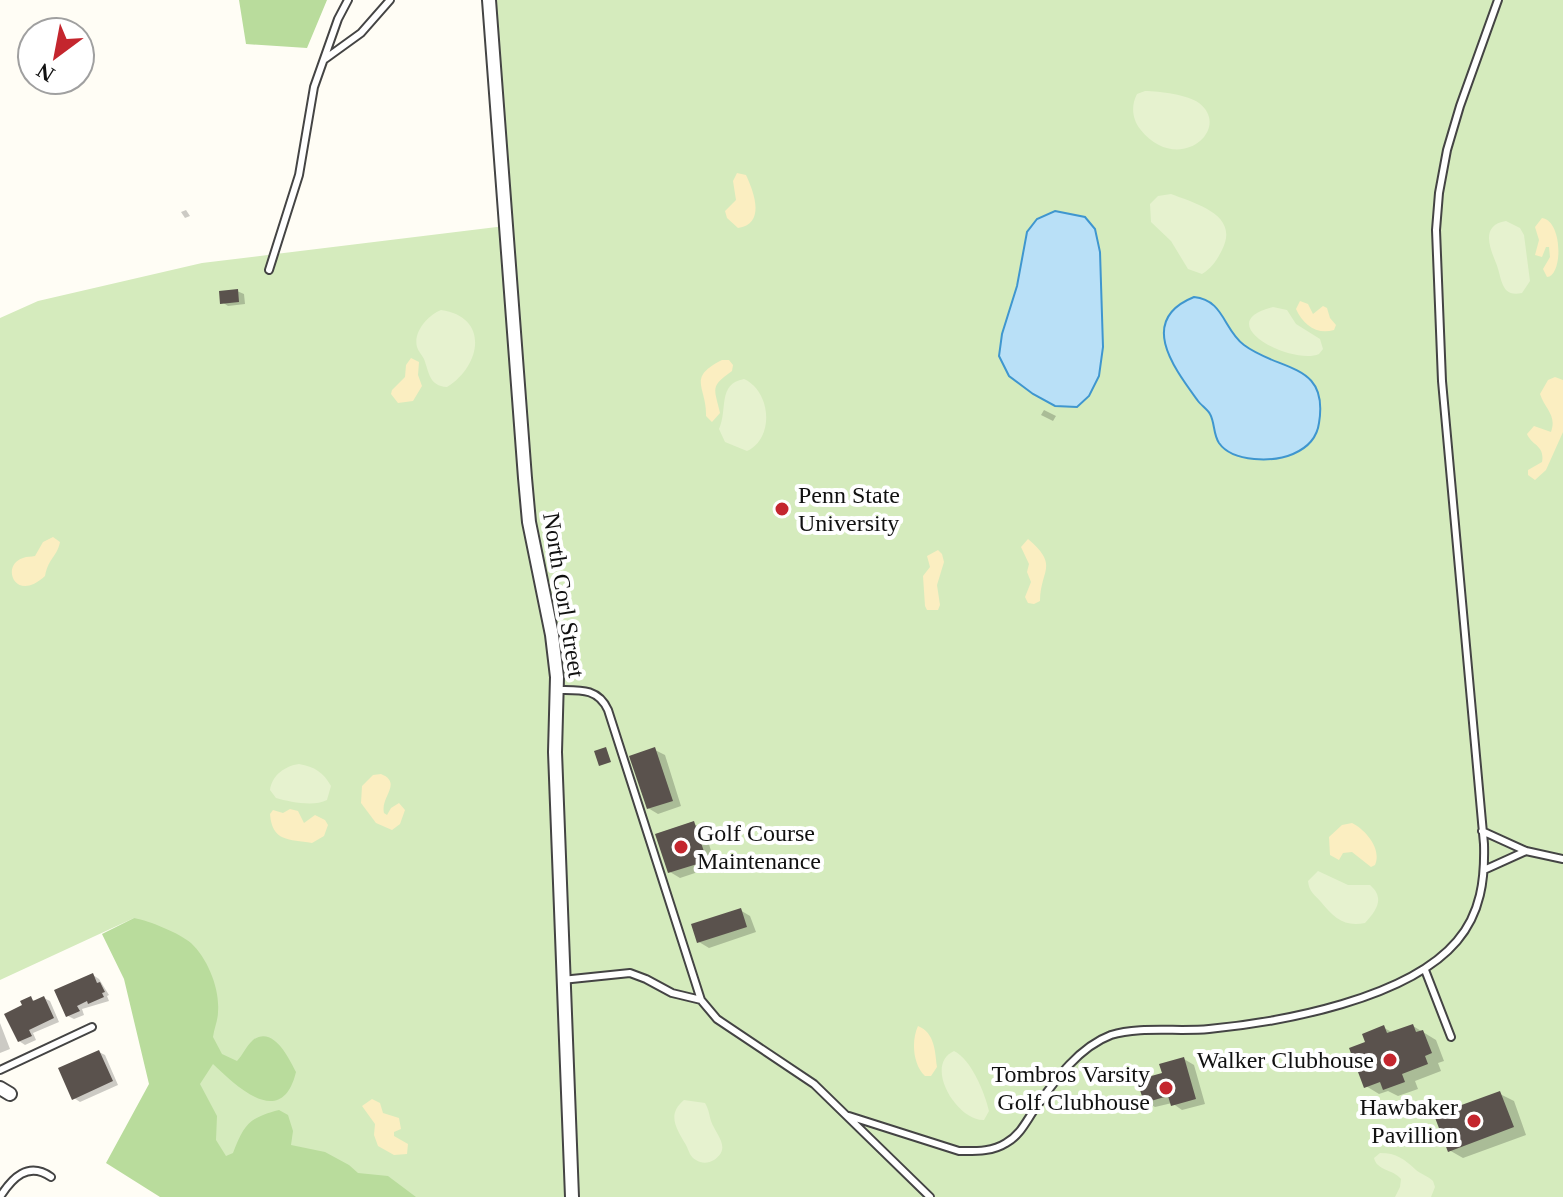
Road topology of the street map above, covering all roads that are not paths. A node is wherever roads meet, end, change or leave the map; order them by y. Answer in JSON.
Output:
{"nodes":[{"id":1,"x":348,"y":0,"type":"edge"},
{"id":2,"x":390,"y":0,"type":"edge"},
{"id":3,"x":489,"y":0,"type":"edge"},
{"id":4,"x":1498,"y":0,"type":"edge"},
{"id":5,"x":324,"y":59,"type":"junction"},
{"id":6,"x":269,"y":270,"type":"dead end"},
{"id":7,"x":557,"y":690,"type":"junction"},
{"id":8,"x":1482,"y":831,"type":"junction"},
{"id":9,"x":1526,"y":851,"type":"junction"},
{"id":10,"x":1563,"y":859,"type":"edge"},
{"id":11,"x":1484,"y":870,"type":"junction"},
{"id":12,"x":1425,"y":970,"type":"junction"},
{"id":13,"x":562,"y":980,"type":"junction"},
{"id":14,"x":701,"y":1000,"type":"junction"},
{"id":15,"x":92,"y":1027,"type":"dead end"},
{"id":16,"x":1451,"y":1037,"type":"dead end"},
{"id":17,"x":0,"y":1070,"type":"edge"},
{"id":18,"x":849,"y":1116,"type":"junction"},
{"id":19,"x":51,"y":1177,"type":"dead end"},
{"id":20,"x":0,"y":1197,"type":"edge"},
{"id":21,"x":572,"y":1197,"type":"edge"},
{"id":22,"x":930,"y":1197,"type":"edge"}],
"edges":[{"from":1,"to":5,"type":"lane"},
{"from":2,"to":5,"type":"lane"},
{"from":3,"to":7,"type":"street","name":"North Corl Street"},
{"from":4,"to":8,"type":"lane"},
{"from":5,"to":6,"type":"lane"},
{"from":7,"to":13,"type":"street","name":"North Corl Street"},
{"from":7,"to":14,"type":"lane"},
{"from":8,"to":9,"type":"lane"},
{"from":8,"to":11,"type":"lane"},
{"from":9,"to":10,"type":"lane"},
{"from":9,"to":11,"type":"lane"},
{"from":11,"to":12,"type":"lane"},
{"from":12,"to":16,"type":"lane"},
{"from":12,"to":18,"type":"lane"},
{"from":13,"to":14,"type":"lane"},
{"from":13,"to":21,"type":"street","name":"North Corl Street"},
{"from":14,"to":18,"type":"lane"},
{"from":15,"to":17,"type":"lane"},
{"from":18,"to":22,"type":"lane"},
{"from":19,"to":20,"type":"lane"}]}
